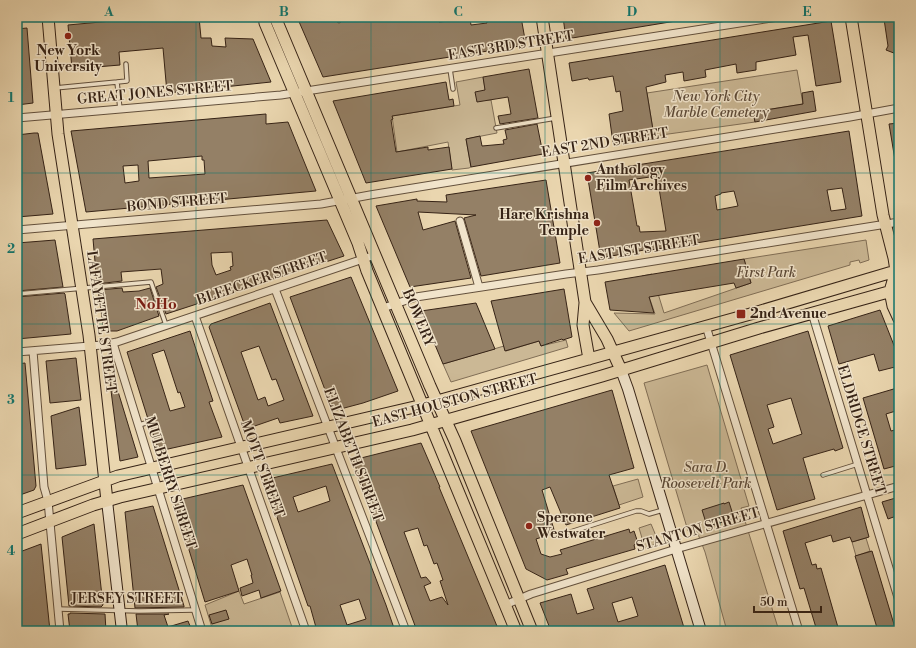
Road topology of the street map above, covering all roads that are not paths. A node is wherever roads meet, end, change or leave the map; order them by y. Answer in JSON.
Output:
{"nodes":[{"id":1,"x":32,"y":17,"type":"edge"},
{"id":2,"x":48,"y":17,"type":"edge"},
{"id":3,"x":264,"y":17,"type":"edge"},
{"id":4,"x":275,"y":17,"type":"edge"},
{"id":5,"x":542,"y":17,"type":"edge"},
{"id":6,"x":778,"y":17,"type":"edge"},
{"id":7,"x":851,"y":17,"type":"edge"},
{"id":8,"x":17,"y":18,"type":"edge"},
{"id":9,"x":548,"y":54,"type":"junction"},
{"id":10,"x":126,"y":64,"type":"dead end"},
{"id":11,"x":450,"y":69,"type":"junction"},
{"id":12,"x":117,"y":82,"type":"junction"},
{"id":13,"x":54,"y":88,"type":"junction"},
{"id":14,"x":454,"y":89,"type":"dead end"},
{"id":15,"x":306,"y":91,"type":"junction"},
{"id":16,"x":294,"y":93,"type":"junction"},
{"id":17,"x":899,"y":108,"type":"edge"},
{"id":18,"x":120,"y":110,"type":"junction"},
{"id":19,"x":867,"y":114,"type":"junction"},
{"id":20,"x":57,"y":115,"type":"junction"},
{"id":21,"x":17,"y":118,"type":"edge"},
{"id":22,"x":558,"y":118,"type":"junction"},
{"id":23,"x":496,"y":128,"type":"dead end"},
{"id":24,"x":565,"y":163,"type":"junction"},
{"id":25,"x":351,"y":198,"type":"junction"},
{"id":26,"x":339,"y":200,"type":"junction"},
{"id":27,"x":460,"y":221,"type":"dead end"},
{"id":28,"x":899,"y":222,"type":"edge"},
{"id":29,"x":72,"y":225,"type":"junction"},
{"id":30,"x":885,"y":225,"type":"junction"},
{"id":31,"x":17,"y":230,"type":"edge"},
{"id":32,"x":375,"y":255,"type":"junction"},
{"id":33,"x":363,"y":259,"type":"junction"},
{"id":34,"x":580,"y":272,"type":"junction"},
{"id":35,"x":898,"y":272,"type":"edge"},
{"id":36,"x":479,"y":288,"type":"junction"},
{"id":37,"x":82,"y":289,"type":"junction"},
{"id":38,"x":276,"y":289,"type":"junction"},
{"id":39,"x":894,"y":290,"type":"edge"},
{"id":40,"x":17,"y":294,"type":"edge"},
{"id":41,"x":585,"y":302,"type":"junction"},
{"id":42,"x":395,"y":304,"type":"junction"},
{"id":43,"x":383,"y":308,"type":"junction"},
{"id":44,"x":812,"y":313,"type":"junction"},
{"id":45,"x":195,"y":316,"type":"junction"},
{"id":46,"x":899,"y":319,"type":"edge"},
{"id":47,"x":166,"y":325,"type":"junction"},
{"id":48,"x":706,"y":326,"type":"junction"},
{"id":49,"x":711,"y":342,"type":"junction"},
{"id":50,"x":113,"y":343,"type":"junction"},
{"id":51,"x":90,"y":346,"type":"junction"},
{"id":52,"x":33,"y":351,"type":"junction"},
{"id":53,"x":17,"y":352,"type":"edge"},
{"id":54,"x":614,"y":352,"type":"junction"},
{"id":55,"x":589,"y":359,"type":"junction"},
{"id":56,"x":621,"y":370,"type":"junction"},
{"id":57,"x":437,"y":401,"type":"junction"},
{"id":58,"x":423,"y":405,"type":"junction"},
{"id":59,"x":446,"y":421,"type":"junction"},
{"id":60,"x":149,"y":422,"type":"dead end"},
{"id":61,"x":432,"y":425,"type":"junction"},
{"id":62,"x":138,"y":426,"type":"junction"},
{"id":63,"x":328,"y":427,"type":"junction"},
{"id":64,"x":241,"y":447,"type":"junction"},
{"id":65,"x":336,"y":448,"type":"junction"},
{"id":66,"x":858,"y":464,"type":"junction"},
{"id":67,"x":248,"y":468,"type":"junction"},
{"id":68,"x":151,"y":469,"type":"junction"},
{"id":69,"x":823,"y":475,"type":"dead end"},
{"id":70,"x":105,"y":480,"type":"junction"},
{"id":71,"x":899,"y":486,"type":"edge"},
{"id":72,"x":158,"y":488,"type":"junction"},
{"id":73,"x":867,"y":494,"type":"junction"},
{"id":74,"x":48,"y":501,"type":"junction"},
{"id":75,"x":107,"y":501,"type":"junction"},
{"id":76,"x":664,"y":509,"type":"junction"},
{"id":77,"x":17,"y":513,"type":"edge"},
{"id":78,"x":50,"y":521,"type":"junction"},
{"id":79,"x":767,"y":523,"type":"junction"},
{"id":80,"x":17,"y":534,"type":"edge"},
{"id":81,"x":564,"y":534,"type":"dead end"},
{"id":82,"x":676,"y":549,"type":"junction"},
{"id":83,"x":519,"y":599,"type":"junction"},
{"id":84,"x":899,"y":601,"type":"edge"},
{"id":85,"x":505,"y":605,"type":"junction"},
{"id":86,"x":58,"y":609,"type":"junction"},
{"id":87,"x":120,"y":610,"type":"junction"},
{"id":88,"x":196,"y":610,"type":"junction"},
{"id":89,"x":60,"y":631,"type":"edge"},
{"id":90,"x":122,"y":631,"type":"edge"},
{"id":91,"x":202,"y":631,"type":"edge"},
{"id":92,"x":306,"y":631,"type":"edge"},
{"id":93,"x":406,"y":631,"type":"edge"},
{"id":94,"x":516,"y":631,"type":"edge"},
{"id":95,"x":532,"y":631,"type":"edge"},
{"id":96,"x":701,"y":631,"type":"edge"},
{"id":97,"x":799,"y":631,"type":"edge"}],
"edges":[{"from":1,"to":8,"type":"street"},
{"from":2,"to":13,"type":"main road","name":"LAFAYETTE STREET"},
{"from":3,"to":16,"type":"main road","name":"BOWERY"},
{"from":4,"to":15,"type":"main road","name":"BOWERY"},
{"from":5,"to":9,"type":"main road"},
{"from":6,"to":9,"type":"street","name":"EAST 3RD STREET"},
{"from":7,"to":19,"type":"main road"},
{"from":9,"to":11,"type":"street","name":"EAST 3RD STREET"},
{"from":9,"to":22,"type":"main road"},
{"from":10,"to":12,"type":"lane"},
{"from":11,"to":14,"type":"lane"},
{"from":11,"to":15,"type":"street","name":"EAST 3RD STREET"},
{"from":12,"to":13,"type":"lane"},
{"from":12,"to":18,"type":"lane"},
{"from":13,"to":20,"type":"main road","name":"LAFAYETTE STREET"},
{"from":15,"to":16,"type":"street","name":"EAST 3RD STREET"},
{"from":15,"to":25,"type":"main road","name":"BOWERY"},
{"from":16,"to":18,"type":"street","name":"GREAT JONES STREET"},
{"from":16,"to":26,"type":"main road","name":"BOWERY"},
{"from":17,"to":19,"type":"street","name":"EAST 2ND STREET"},
{"from":18,"to":20,"type":"street","name":"GREAT JONES STREET"},
{"from":19,"to":24,"type":"street","name":"EAST 2ND STREET"},
{"from":19,"to":30,"type":"main road"},
{"from":20,"to":21,"type":"street","name":"GREAT JONES STREET"},
{"from":20,"to":29,"type":"main road","name":"LAFAYETTE STREET"},
{"from":22,"to":23,"type":"lane"},
{"from":22,"to":24,"type":"main road"},
{"from":24,"to":25,"type":"street","name":"EAST 2ND STREET"},
{"from":24,"to":34,"type":"main road"},
{"from":25,"to":26,"type":"street","name":"EAST 2ND STREET"},
{"from":25,"to":32,"type":"main road","name":"BOWERY"},
{"from":26,"to":29,"type":"street","name":"BOND STREET"},
{"from":26,"to":33,"type":"main road","name":"BOWERY"},
{"from":27,"to":36,"type":"street"},
{"from":28,"to":30,"type":"street","name":"EAST 1ST STREET"},
{"from":29,"to":31,"type":"street","name":"BOND STREET"},
{"from":29,"to":37,"type":"main road","name":"LAFAYETTE STREET"},
{"from":30,"to":34,"type":"street","name":"EAST 1ST STREET"},
{"from":30,"to":35,"type":"main road"},
{"from":32,"to":33,"type":"street","name":"BLEECKER STREET"},
{"from":32,"to":42,"type":"main road","name":"BOWERY"},
{"from":33,"to":38,"type":"street","name":"BLEECKER STREET"},
{"from":33,"to":43,"type":"main road","name":"BOWERY"},
{"from":34,"to":36,"type":"street","name":"EAST 1ST STREET"},
{"from":34,"to":41,"type":"main road"},
{"from":35,"to":39,"type":"main road"},
{"from":35,"to":48,"type":"main road","name":"EAST HOUSTON STREET"},
{"from":36,"to":42,"type":"street","name":"EAST 1ST STREET"},
{"from":37,"to":40,"type":"lane"},
{"from":37,"to":47,"type":"lane"},
{"from":37,"to":51,"type":"main road","name":"LAFAYETTE STREET"},
{"from":38,"to":45,"type":"street","name":"BLEECKER STREET"},
{"from":38,"to":63,"type":"street","name":"ELIZABETH STREET"},
{"from":39,"to":44,"type":"main road","name":"EAST HOUSTON STREET"},
{"from":39,"to":46,"type":"main road"},
{"from":41,"to":54,"type":"main road"},
{"from":41,"to":55,"type":"main road"},
{"from":42,"to":43,"type":"street","name":"EAST 1ST STREET"},
{"from":42,"to":57,"type":"main road","name":"BOWERY"},
{"from":43,"to":58,"type":"main road","name":"BOWERY"},
{"from":44,"to":49,"type":"main road","name":"EAST HOUSTON STREET"},
{"from":44,"to":66,"type":"street","name":"ELDRIDGE STREET"},
{"from":45,"to":47,"type":"street","name":"BLEECKER STREET"},
{"from":45,"to":64,"type":"street","name":"MOTT STREET"},
{"from":47,"to":50,"type":"street","name":"BLEECKER STREET"},
{"from":48,"to":49,"type":"street"},
{"from":48,"to":54,"type":"main road","name":"EAST HOUSTON STREET"},
{"from":49,"to":56,"type":"main road","name":"EAST HOUSTON STREET"},
{"from":49,"to":79,"type":"street"},
{"from":50,"to":51,"type":"street","name":"BLEECKER STREET"},
{"from":50,"to":62,"type":"street","name":"MULBERRY STREET"},
{"from":51,"to":52,"type":"street","name":"BLEECKER STREET"},
{"from":51,"to":70,"type":"main road","name":"LAFAYETTE STREET"},
{"from":52,"to":53,"type":"street","name":"BLEECKER STREET"},
{"from":52,"to":74,"type":"street"},
{"from":54,"to":55,"type":"main road","name":"EAST HOUSTON STREET"},
{"from":54,"to":56,"type":"main road"},
{"from":55,"to":57,"type":"main road","name":"EAST HOUSTON STREET"},
{"from":56,"to":59,"type":"main road","name":"EAST HOUSTON STREET"},
{"from":56,"to":76,"type":"main road"},
{"from":57,"to":58,"type":"main road","name":"EAST HOUSTON STREET"},
{"from":57,"to":59,"type":"main road","name":"BOWERY"},
{"from":58,"to":61,"type":"main road","name":"BOWERY"},
{"from":58,"to":63,"type":"main road","name":"EAST HOUSTON STREET"},
{"from":59,"to":61,"type":"main road","name":"EAST HOUSTON STREET"},
{"from":59,"to":83,"type":"main road","name":"BOWERY"},
{"from":60,"to":62,"type":"lane"},
{"from":61,"to":65,"type":"main road","name":"EAST HOUSTON STREET"},
{"from":61,"to":85,"type":"main road","name":"BOWERY"},
{"from":62,"to":68,"type":"street","name":"MULBERRY STREET"},
{"from":63,"to":64,"type":"main road","name":"EAST HOUSTON STREET"},
{"from":63,"to":65,"type":"street","name":"ELIZABETH STREET"},
{"from":64,"to":67,"type":"street","name":"MOTT STREET"},
{"from":64,"to":68,"type":"main road","name":"EAST HOUSTON STREET"},
{"from":65,"to":67,"type":"main road","name":"EAST HOUSTON STREET"},
{"from":65,"to":93,"type":"street","name":"ELIZABETH STREET"},
{"from":66,"to":69,"type":"lane"},
{"from":66,"to":73,"type":"street","name":"ELDRIDGE STREET"},
{"from":67,"to":72,"type":"main road","name":"EAST HOUSTON STREET"},
{"from":67,"to":92,"type":"street","name":"MOTT STREET"},
{"from":68,"to":70,"type":"main road","name":"EAST HOUSTON STREET"},
{"from":68,"to":72,"type":"street","name":"MULBERRY STREET"},
{"from":70,"to":74,"type":"main road","name":"EAST HOUSTON STREET"},
{"from":70,"to":75,"type":"main road","name":"LAFAYETTE STREET"},
{"from":71,"to":73,"type":"street","name":"STANTON STREET"},
{"from":72,"to":75,"type":"main road","name":"EAST HOUSTON STREET"},
{"from":72,"to":88,"type":"street","name":"MULBERRY STREET"},
{"from":73,"to":79,"type":"street","name":"STANTON STREET"},
{"from":73,"to":84,"type":"street","name":"ELDRIDGE STREET"},
{"from":74,"to":77,"type":"main road","name":"EAST HOUSTON STREET"},
{"from":74,"to":78,"type":"street"},
{"from":75,"to":78,"type":"main road","name":"EAST HOUSTON STREET"},
{"from":75,"to":87,"type":"main road","name":"LAFAYETTE STREET"},
{"from":76,"to":81,"type":"lane"},
{"from":76,"to":82,"type":"main road"},
{"from":78,"to":80,"type":"main road","name":"EAST HOUSTON STREET"},
{"from":78,"to":86,"type":"street"},
{"from":79,"to":82,"type":"street","name":"STANTON STREET"},
{"from":79,"to":97,"type":"street"},
{"from":82,"to":83,"type":"street","name":"STANTON STREET"},
{"from":82,"to":96,"type":"main road"},
{"from":83,"to":85,"type":"street","name":"STANTON STREET"},
{"from":83,"to":95,"type":"main road","name":"BOWERY"},
{"from":85,"to":94,"type":"main road","name":"BOWERY"},
{"from":86,"to":87,"type":"lane","name":"JERSEY STREET"},
{"from":86,"to":89,"type":"street"},
{"from":87,"to":88,"type":"lane","name":"JERSEY STREET"},
{"from":87,"to":90,"type":"main road","name":"LAFAYETTE STREET"},
{"from":88,"to":91,"type":"street","name":"MULBERRY STREET"}]}
